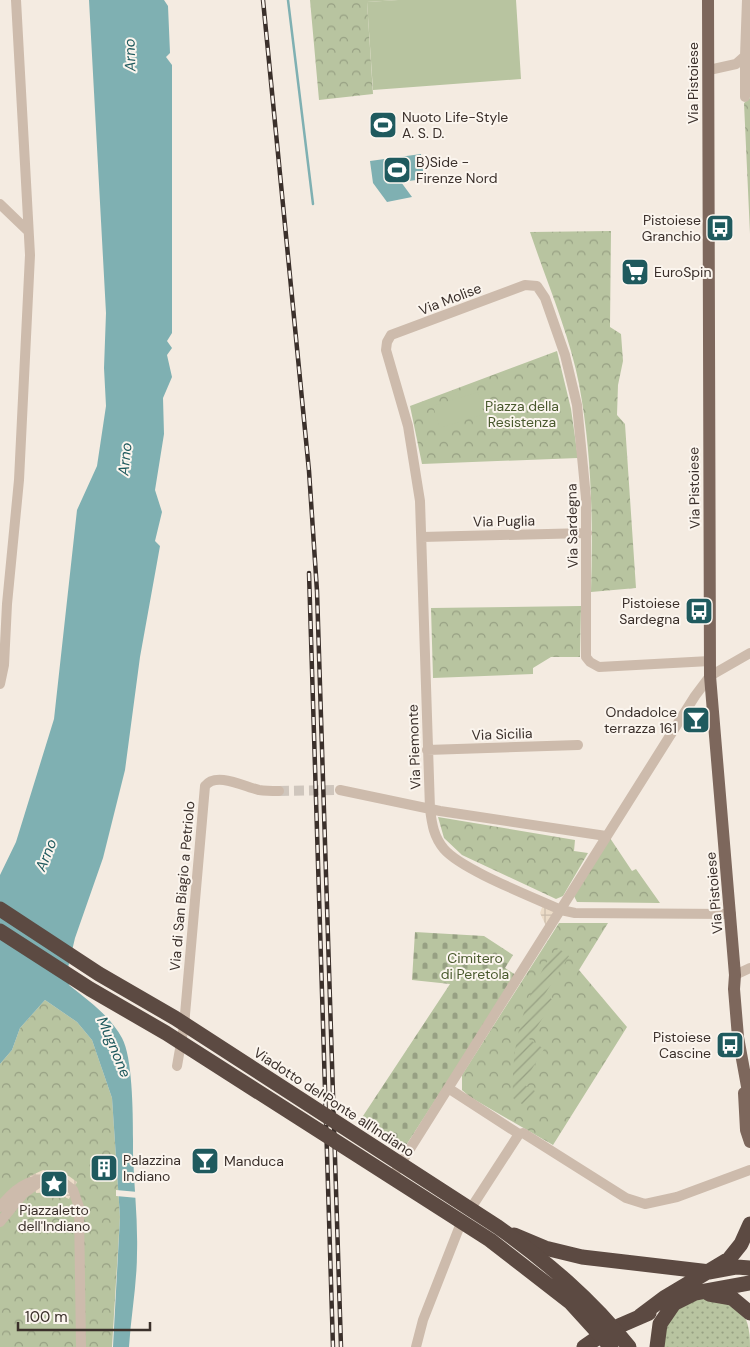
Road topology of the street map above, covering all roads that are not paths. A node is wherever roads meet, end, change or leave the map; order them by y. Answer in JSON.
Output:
{"nodes":[{"id":1,"x":16,"y":0,"type":"edge"},
{"id":2,"x":708,"y":0,"type":"edge"},
{"id":3,"x":747,"y":0,"type":"edge"},
{"id":4,"x":745,"y":56,"type":"junction"},
{"id":5,"x":709,"y":70,"type":"junction"},
{"id":6,"x":745,"y":96,"type":"dead end"},
{"id":7,"x":0,"y":204,"type":"edge"},
{"id":8,"x":28,"y":233,"type":"junction"},
{"id":9,"x":525,"y":284,"type":"joint"},
{"id":10,"x":386,"y":342,"type":"joint"},
{"id":11,"x":586,"y":533,"type":"junction"},
{"id":12,"x":422,"y":537,"type":"junction"},
{"id":13,"x":750,"y":653,"type":"edge"},
{"id":14,"x":710,"y":662,"type":"junction"},
{"id":15,"x":2,"y":664,"type":"edge"},
{"id":16,"x":710,"y":676,"type":"junction"},
{"id":17,"x":0,"y":684,"type":"edge"},
{"id":18,"x":578,"y":745,"type":"dead end"},
{"id":19,"x":428,"y":750,"type":"junction"},
{"id":20,"x":340,"y":790,"type":"tunnel mouth"},
{"id":21,"x":280,"y":791,"type":"tunnel mouth"},
{"id":22,"x":430,"y":810,"type":"junction"},
{"id":23,"x":606,"y":836,"type":"junction"},
{"id":24,"x":0,"y":909,"type":"edge"},
{"id":25,"x":561,"y":910,"type":"junction"},
{"id":26,"x":731,"y":914,"type":"junction"},
{"id":27,"x":0,"y":931,"type":"edge"},
{"id":28,"x":750,"y":968,"type":"edge"},
{"id":29,"x":736,"y":975,"type":"junction"},
{"id":30,"x":177,"y":1066,"type":"dead end"},
{"id":31,"x":745,"y":1083,"type":"junction"},
{"id":32,"x":448,"y":1088,"type":"junction"},
{"id":33,"x":750,"y":1103,"type":"edge"},
{"id":34,"x":519,"y":1134,"type":"junction"},
{"id":35,"x":750,"y":1142,"type":"edge"},
{"id":36,"x":750,"y":1170,"type":"edge"},
{"id":37,"x":396,"y":1171,"type":"dead end"},
{"id":38,"x":31,"y":1184,"type":"junction"},
{"id":39,"x":474,"y":1205,"type":"dead end"},
{"id":40,"x":0,"y":1207,"type":"edge"},
{"id":41,"x":0,"y":1222,"type":"edge"},
{"id":42,"x":750,"y":1224,"type":"edge"},
{"id":43,"x":498,"y":1227,"type":"junction"},
{"id":44,"x":459,"y":1228,"type":"dead end"},
{"id":45,"x":750,"y":1268,"type":"edge"},
{"id":46,"x":710,"y":1272,"type":"junction"},
{"id":47,"x":750,"y":1282,"type":"edge"},
{"id":48,"x":695,"y":1293,"type":"junction"},
{"id":49,"x":673,"y":1305,"type":"junction"},
{"id":50,"x":750,"y":1314,"type":"edge"},
{"id":51,"x":640,"y":1316,"type":"junction"},
{"id":52,"x":618,"y":1326,"type":"dead end"},
{"id":53,"x":597,"y":1338,"type":"dead end"},
{"id":54,"x":81,"y":1347,"type":"edge"},
{"id":55,"x":416,"y":1347,"type":"edge"},
{"id":56,"x":584,"y":1347,"type":"edge"},
{"id":57,"x":611,"y":1347,"type":"edge"},
{"id":58,"x":629,"y":1347,"type":"edge"},
{"id":59,"x":657,"y":1347,"type":"edge"}],
"edges":[{"from":1,"to":8,"type":"street"},
{"from":2,"to":5,"type":"main road","name":"Via Pistoiese"},
{"from":3,"to":4,"type":"street"},
{"from":4,"to":5,"type":"street"},
{"from":4,"to":6,"type":"street"},
{"from":5,"to":14,"type":"main road","name":"Via Pistoiese"},
{"from":7,"to":8,"type":"street"},
{"from":8,"to":15,"type":"street"},
{"from":9,"to":10,"type":"street","name":"Via Molise"},
{"from":9,"to":11,"type":"street","name":"Via Sardegna"},
{"from":10,"to":12,"type":"street","name":"Via Piemonte"},
{"from":11,"to":12,"type":"street","name":"Via Puglia"},
{"from":11,"to":14,"type":"street","name":"Via Sardegna"},
{"from":12,"to":19,"type":"street","name":"Via Piemonte"},
{"from":13,"to":16,"type":"street"},
{"from":14,"to":16,"type":"main road","name":"Via Pistoiese"},
{"from":15,"to":17,"type":"street"},
{"from":16,"to":23,"type":"street"},
{"from":16,"to":26,"type":"main road","name":"Via Pistoiese"},
{"from":18,"to":19,"type":"street","name":"Via Sicilia"},
{"from":19,"to":22,"type":"street","name":"Via Piemonte"},
{"from":20,"to":22,"type":"street"},
{"from":21,"to":30,"type":"street","name":"Via di San Biagio a Petriolo"},
{"from":22,"to":23,"type":"street"},
{"from":22,"to":25,"type":"street","name":"Via Piemonte"},
{"from":23,"to":25,"type":"street"},
{"from":24,"to":43,"type":"highway","name":"Viadotto del Ponte all'Indiano","bridge":true},
{"from":25,"to":26,"type":"street","name":"Via Piemonte"},
{"from":25,"to":32,"type":"street"},
{"from":26,"to":29,"type":"main road","name":"Via Pistoiese"},
{"from":27,"to":57,"type":"highway","bridge":true},
{"from":28,"to":29,"type":"street"},
{"from":29,"to":31,"type":"main road","name":"Via Pistoiese"},
{"from":31,"to":33,"type":"main road","name":"Via Pistoiese"},
{"from":31,"to":35,"type":"main road","name":"Via Pistoiese"},
{"from":32,"to":34,"type":"street"},
{"from":32,"to":37,"type":"street"},
{"from":34,"to":36,"type":"street"},
{"from":34,"to":39,"type":"street"},
{"from":38,"to":40,"type":"street"},
{"from":38,"to":41,"type":"street"},
{"from":38,"to":54,"type":"street"},
{"from":42,"to":46,"type":"highway"},
{"from":43,"to":46,"type":"highway","bridge":true},
{"from":43,"to":58,"type":"highway","name":"Viadotto del Ponte all'Indiano","bridge":true},
{"from":44,"to":55,"type":"street"},
{"from":45,"to":46,"type":"highway"},
{"from":46,"to":51,"type":"highway"},
{"from":47,"to":48,"type":"highway"},
{"from":48,"to":49,"type":"highway"},
{"from":48,"to":50,"type":"highway"},
{"from":49,"to":51,"type":"highway"},
{"from":49,"to":59,"type":"highway"},
{"from":51,"to":52,"type":"highway"},
{"from":53,"to":56,"type":"highway"}]}
